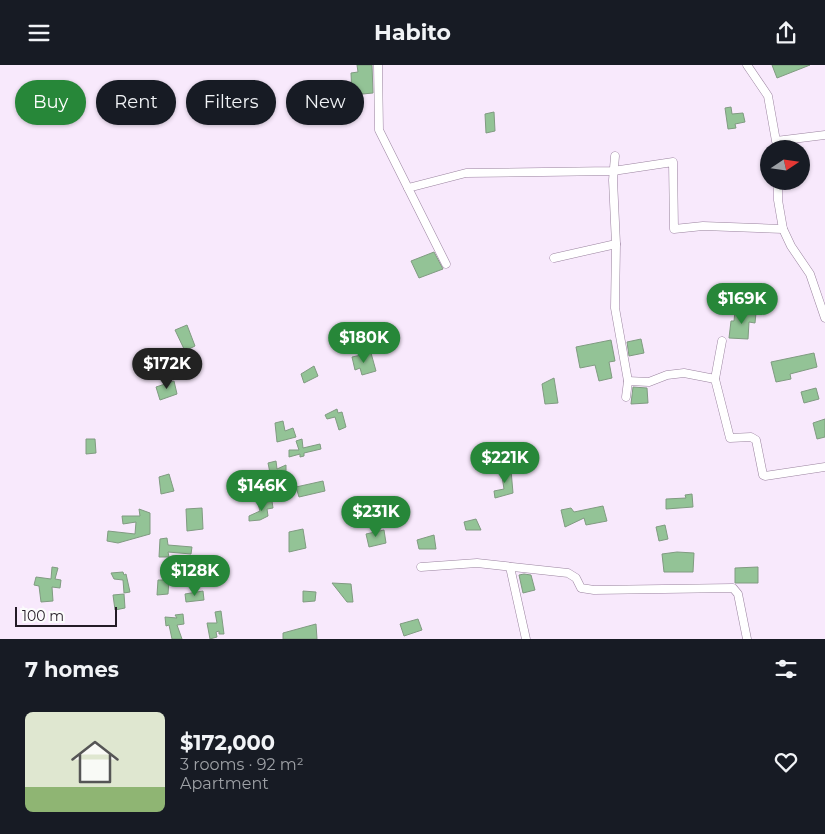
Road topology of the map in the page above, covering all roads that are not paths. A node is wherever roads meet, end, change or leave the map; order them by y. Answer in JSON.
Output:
{"nodes":[{"id":1,"x":378,"y":65,"type":"edge"},
{"id":2,"x":747,"y":65,"type":"edge"},
{"id":3,"x":825,"y":135,"type":"edge"},
{"id":4,"x":775,"y":140,"type":"edge"},
{"id":5,"x":800,"y":140,"type":"edge"},
{"id":6,"x":615,"y":156,"type":"dead end"},
{"id":7,"x":614,"y":171,"type":"junction"},
{"id":8,"x":408,"y":188,"type":"junction"},
{"id":9,"x":778,"y":190,"type":"edge"},
{"id":10,"x":783,"y":229,"type":"junction"},
{"id":11,"x":616,"y":244,"type":"junction"},
{"id":12,"x":554,"y":258,"type":"dead end"},
{"id":13,"x":446,"y":264,"type":"dead end"},
{"id":14,"x":825,"y":318,"type":"edge"},
{"id":15,"x":722,"y":341,"type":"dead end"},
{"id":16,"x":715,"y":379,"type":"junction"},
{"id":17,"x":628,"y":381,"type":"junction"},
{"id":18,"x":626,"y":397,"type":"dead end"},
{"id":19,"x":825,"y":467,"type":"edge"},
{"id":20,"x":421,"y":567,"type":"dead end"},
{"id":21,"x":510,"y":567,"type":"junction"},
{"id":22,"x":526,"y":639,"type":"edge"},
{"id":23,"x":747,"y":639,"type":"edge"}],
"edges":[{"from":1,"to":8,"type":"street"},
{"from":2,"to":4,"type":"street"},
{"from":3,"to":5,"type":"street"},
{"from":6,"to":7,"type":"street"},
{"from":7,"to":8,"type":"street"},
{"from":7,"to":10,"type":"street"},
{"from":7,"to":11,"type":"street"},
{"from":8,"to":13,"type":"street"},
{"from":9,"to":10,"type":"street"},
{"from":10,"to":14,"type":"street"},
{"from":11,"to":12,"type":"street"},
{"from":11,"to":17,"type":"street"},
{"from":15,"to":16,"type":"street"},
{"from":16,"to":17,"type":"street"},
{"from":16,"to":19,"type":"street"},
{"from":17,"to":18,"type":"street"},
{"from":20,"to":21,"type":"street"},
{"from":21,"to":22,"type":"street"},
{"from":21,"to":23,"type":"street"}]}
